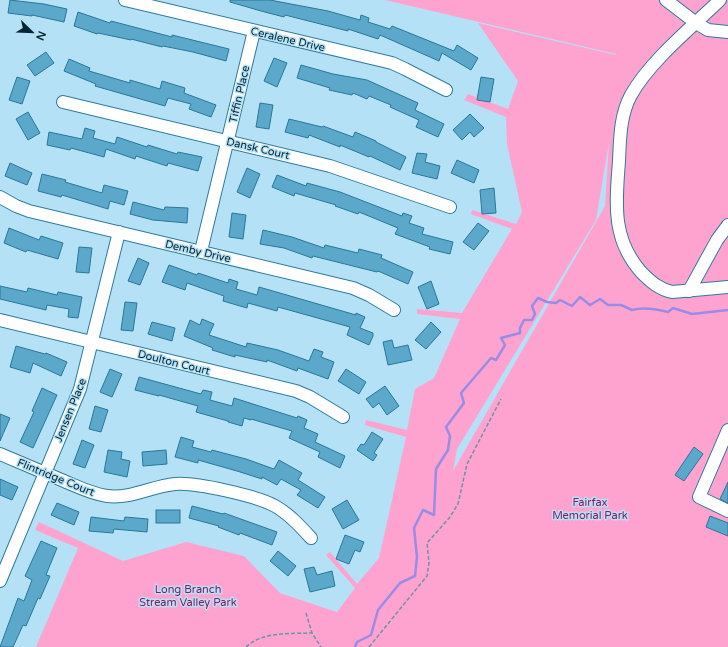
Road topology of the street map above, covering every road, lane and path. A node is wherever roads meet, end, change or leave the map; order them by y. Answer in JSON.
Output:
{"nodes":[{"id":1,"x":125,"y":0,"type":"edge"},
{"id":2,"x":666,"y":0,"type":"edge"},
{"id":3,"x":720,"y":0,"type":"edge"},
{"id":4,"x":696,"y":23,"type":"junction"},
{"id":5,"x":254,"y":31,"type":"junction"},
{"id":6,"x":728,"y":32,"type":"edge"},
{"id":7,"x":446,"y":90,"type":"dead end"},
{"id":8,"x":63,"y":102,"type":"dead end"},
{"id":9,"x":227,"y":141,"type":"junction"},
{"id":10,"x":0,"y":197,"type":"edge"},
{"id":11,"x":450,"y":207,"type":"dead end"},
{"id":12,"x":728,"y":225,"type":"edge"},
{"id":13,"x":118,"y":232,"type":"junction"},
{"id":14,"x":201,"y":252,"type":"junction"},
{"id":15,"x":728,"y":287,"type":"edge"},
{"id":16,"x":689,"y":291,"type":"junction"},
{"id":17,"x":394,"y":310,"type":"dead end"},
{"id":18,"x":0,"y":320,"type":"edge"},
{"id":19,"x":92,"y":342,"type":"junction"},
{"id":20,"x":501,"y":399,"type":"dead end"},
{"id":21,"x":343,"y":417,"type":"dead end"},
{"id":22,"x":728,"y":430,"type":"edge"},
{"id":23,"x":724,"y":453,"type":"edge"},
{"id":24,"x":0,"y":454,"type":"edge"},
{"id":25,"x":45,"y":473,"type":"junction"},
{"id":26,"x":728,"y":512,"type":"edge"},
{"id":27,"x":311,"y":538,"type":"dead end"},
{"id":28,"x":0,"y":581,"type":"edge"},
{"id":29,"x":306,"y":613,"type":"dead end"},
{"id":30,"x":312,"y":633,"type":"junction"},
{"id":31,"x":246,"y":647,"type":"edge"},
{"id":32,"x":321,"y":647,"type":"edge"},
{"id":33,"x":369,"y":647,"type":"edge"}],
"edges":[{"from":1,"to":5,"type":"street","name":"Ceralene Drive"},
{"from":2,"to":4,"type":"street"},
{"from":3,"to":4,"type":"street"},
{"from":4,"to":6,"type":"street"},
{"from":4,"to":16,"type":"street"},
{"from":5,"to":7,"type":"street","name":"Ceralene Drive"},
{"from":5,"to":9,"type":"street","name":"Tiffin Place"},
{"from":8,"to":9,"type":"street","name":"Dansk Court"},
{"from":9,"to":11,"type":"street","name":"Dansk Court"},
{"from":9,"to":14,"type":"street","name":"Tiffin Place"},
{"from":10,"to":13,"type":"street","name":"Demby Drive"},
{"from":12,"to":16,"type":"street"},
{"from":13,"to":14,"type":"street","name":"Demby Drive"},
{"from":13,"to":19,"type":"street","name":"Jensen Place"},
{"from":14,"to":17,"type":"street","name":"Demby Drive"},
{"from":15,"to":16,"type":"street"},
{"from":18,"to":19,"type":"street","name":"Doulton Court"},
{"from":19,"to":21,"type":"street","name":"Doulton Court"},
{"from":19,"to":25,"type":"street","name":"Jensen Place"},
{"from":20,"to":33,"type":"path"},
{"from":22,"to":23,"type":"street"},
{"from":23,"to":26,"type":"street"},
{"from":24,"to":25,"type":"street","name":"Flintridge Court"},
{"from":25,"to":27,"type":"street","name":"Flintridge Court"},
{"from":25,"to":28,"type":"street","name":"Jensen Place"},
{"from":29,"to":30,"type":"path"},
{"from":30,"to":31,"type":"path"},
{"from":30,"to":32,"type":"path"}]}
